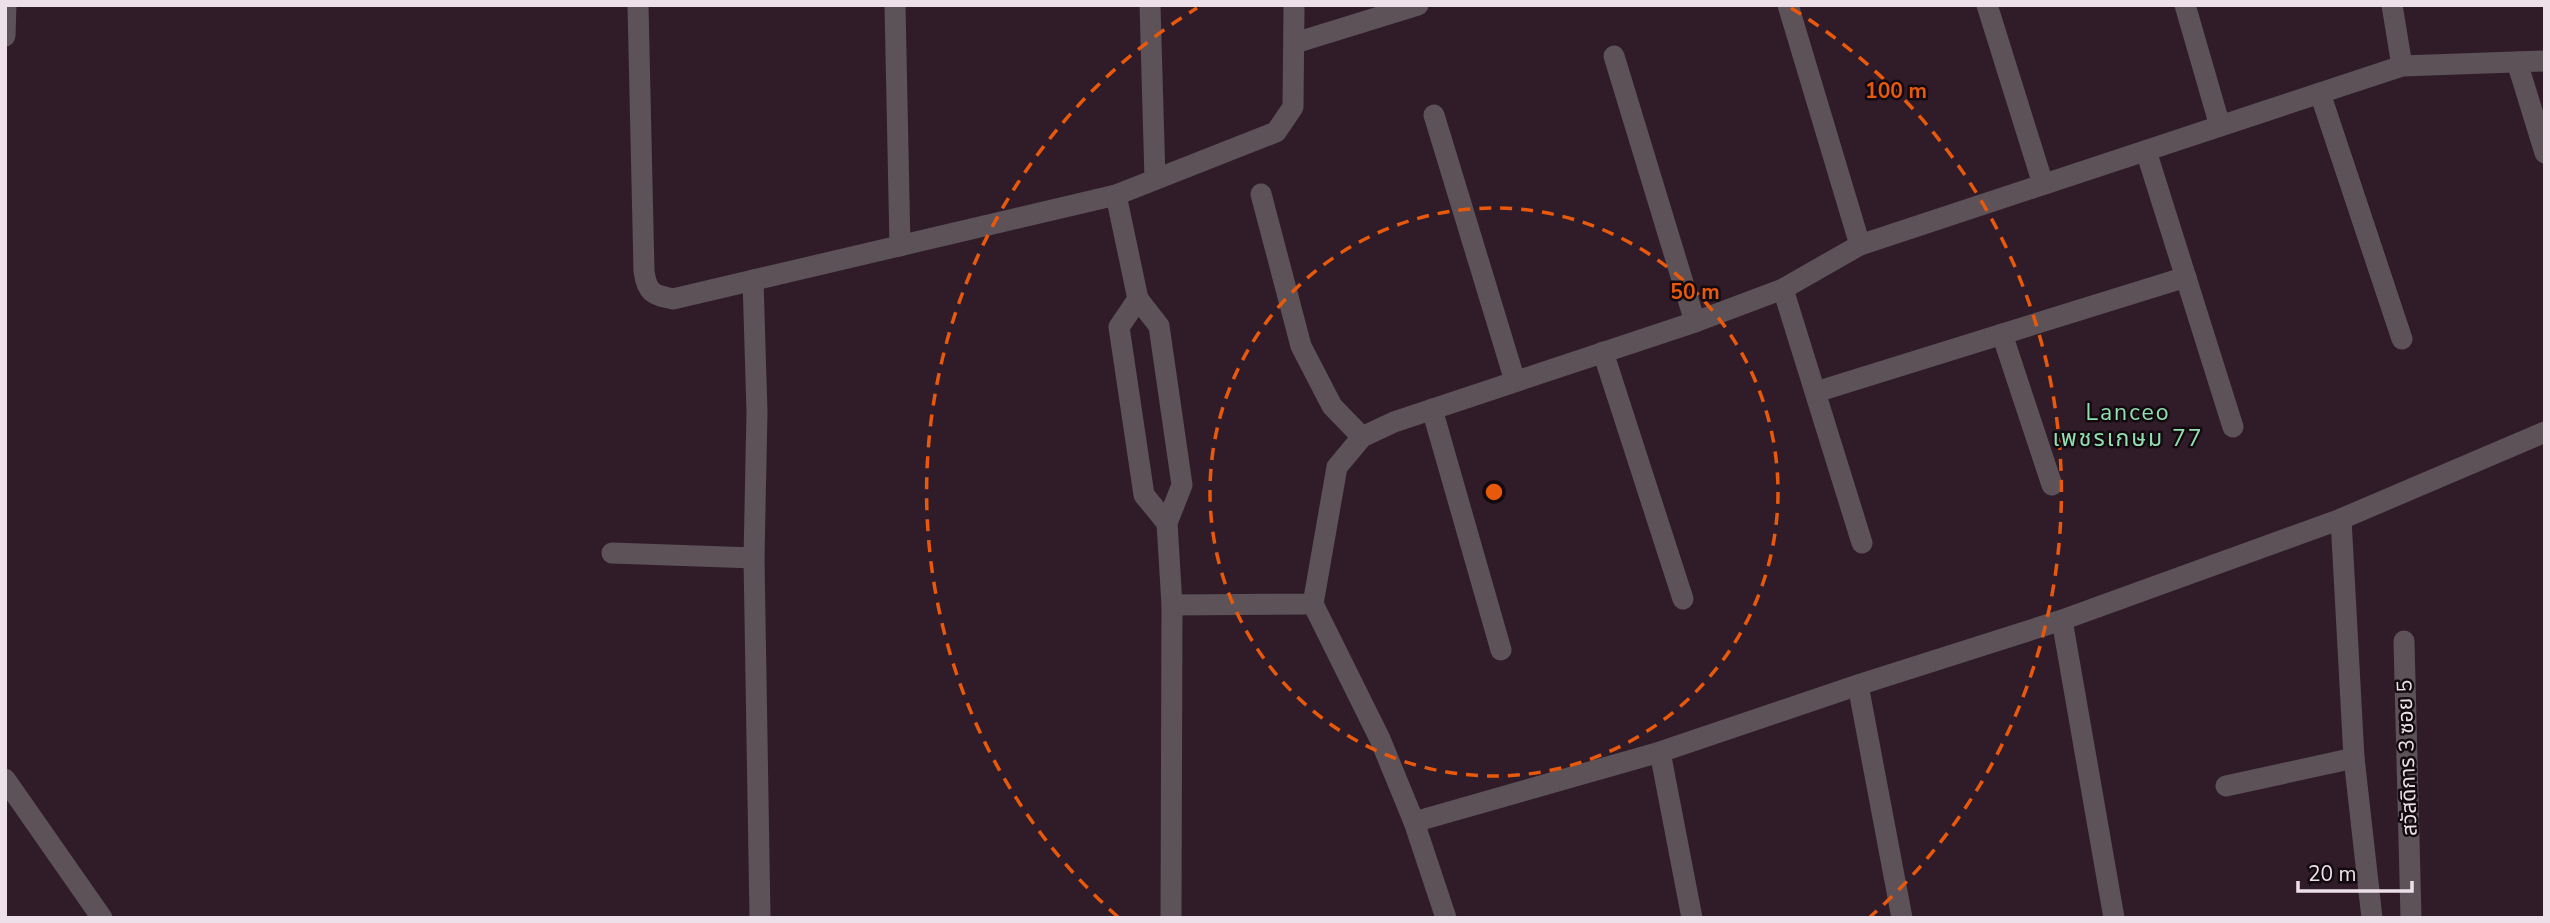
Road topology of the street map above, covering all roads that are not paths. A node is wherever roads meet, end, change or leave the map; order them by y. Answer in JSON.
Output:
{"nodes":[{"id":1,"x":6,"y":5,"type":"edge"},
{"id":2,"x":638,"y":5,"type":"edge"},
{"id":3,"x":895,"y":5,"type":"edge"},
{"id":4,"x":1150,"y":5,"type":"edge"},
{"id":5,"x":1294,"y":5,"type":"edge"},
{"id":6,"x":1418,"y":5,"type":"edge"},
{"id":7,"x":1788,"y":5,"type":"edge"},
{"id":8,"x":1987,"y":5,"type":"edge"},
{"id":9,"x":2185,"y":5,"type":"edge"},
{"id":10,"x":2392,"y":5,"type":"edge"},
{"id":11,"x":5,"y":36,"type":"edge"},
{"id":12,"x":1295,"y":43,"type":"junction"},
{"id":13,"x":1614,"y":56,"type":"dead end"},
{"id":14,"x":2545,"y":61,"type":"edge"},
{"id":15,"x":2517,"y":62,"type":"junction"},
{"id":16,"x":2402,"y":66,"type":"junction"},
{"id":17,"x":2320,"y":93,"type":"junction"},
{"id":18,"x":1434,"y":115,"type":"dead end"},
{"id":19,"x":2220,"y":126,"type":"junction"},
{"id":20,"x":2146,"y":150,"type":"junction"},
{"id":21,"x":2545,"y":153,"type":"edge"},
{"id":22,"x":1155,"y":179,"type":"junction"},
{"id":23,"x":2043,"y":184,"type":"junction"},
{"id":24,"x":1261,"y":194,"type":"dead end"},
{"id":25,"x":1116,"y":195,"type":"junction"},
{"id":26,"x":1860,"y":245,"type":"junction"},
{"id":27,"x":900,"y":246,"type":"junction"},
{"id":28,"x":2186,"y":277,"type":"junction"},
{"id":29,"x":753,"y":280,"type":"junction"},
{"id":30,"x":1783,"y":289,"type":"junction"},
{"id":31,"x":1138,"y":299,"type":"junction"},
{"id":32,"x":1695,"y":322,"type":"junction"},
{"id":33,"x":2002,"y":334,"type":"junction"},
{"id":34,"x":2402,"y":339,"type":"dead end"},
{"id":35,"x":1603,"y":352,"type":"junction"},
{"id":36,"x":1515,"y":381,"type":"junction"},
{"id":37,"x":1816,"y":392,"type":"junction"},
{"id":38,"x":1432,"y":409,"type":"junction"},
{"id":39,"x":2233,"y":427,"type":"dead end"},
{"id":40,"x":2545,"y":432,"type":"edge"},
{"id":41,"x":1362,"y":437,"type":"junction"},
{"id":42,"x":2052,"y":485,"type":"dead end"},
{"id":43,"x":2341,"y":519,"type":"junction"},
{"id":44,"x":1167,"y":523,"type":"junction"},
{"id":45,"x":1862,"y":543,"type":"dead end"},
{"id":46,"x":612,"y":553,"type":"dead end"},
{"id":47,"x":754,"y":558,"type":"junction"},
{"id":48,"x":1683,"y":599,"type":"dead end"},
{"id":49,"x":1314,"y":604,"type":"junction"},
{"id":50,"x":1172,"y":605,"type":"junction"},
{"id":51,"x":2062,"y":620,"type":"junction"},
{"id":52,"x":2403,"y":641,"type":"dead end"},
{"id":53,"x":1501,"y":650,"type":"dead end"},
{"id":54,"x":1858,"y":685,"type":"junction"},
{"id":55,"x":1660,"y":752,"type":"junction"},
{"id":56,"x":2354,"y":758,"type":"junction"},
{"id":57,"x":5,"y":779,"type":"edge"},
{"id":58,"x":2226,"y":786,"type":"dead end"},
{"id":59,"x":1414,"y":822,"type":"junction"},
{"id":60,"x":102,"y":918,"type":"edge"},
{"id":61,"x":760,"y":918,"type":"edge"},
{"id":62,"x":1171,"y":918,"type":"edge"},
{"id":63,"x":1446,"y":918,"type":"edge"},
{"id":64,"x":1692,"y":918,"type":"edge"},
{"id":65,"x":1902,"y":918,"type":"edge"},
{"id":66,"x":2114,"y":918,"type":"edge"},
{"id":67,"x":2371,"y":918,"type":"edge"},
{"id":68,"x":2411,"y":918,"type":"edge"}],
"edges":[{"from":1,"to":11,"type":"street"},
{"from":2,"to":29,"type":"street"},
{"from":3,"to":27,"type":"street"},
{"from":4,"to":22,"type":"street"},
{"from":5,"to":12,"type":"street"},
{"from":6,"to":12,"type":"street"},
{"from":7,"to":26,"type":"street"},
{"from":8,"to":23,"type":"street"},
{"from":9,"to":19,"type":"street"},
{"from":10,"to":16,"type":"street"},
{"from":12,"to":22,"type":"street"},
{"from":13,"to":32,"type":"street"},
{"from":14,"to":15,"type":"street"},
{"from":15,"to":16,"type":"street"},
{"from":15,"to":21,"type":"street"},
{"from":16,"to":17,"type":"street"},
{"from":17,"to":19,"type":"street"},
{"from":17,"to":34,"type":"street"},
{"from":18,"to":36,"type":"street"},
{"from":19,"to":20,"type":"street"},
{"from":20,"to":23,"type":"street"},
{"from":20,"to":28,"type":"street"},
{"from":22,"to":25,"type":"street"},
{"from":23,"to":26,"type":"street"},
{"from":24,"to":41,"type":"street"},
{"from":25,"to":27,"type":"street"},
{"from":25,"to":31,"type":"street"},
{"from":26,"to":30,"type":"street"},
{"from":27,"to":29,"type":"street"},
{"from":28,"to":33,"type":"street"},
{"from":28,"to":39,"type":"street"},
{"from":29,"to":47,"type":"street"},
{"from":30,"to":32,"type":"street"},
{"from":30,"to":37,"type":"street"},
{"from":31,"to":44,"type":"street"},
{"from":31,"to":44,"type":"street"},
{"from":32,"to":35,"type":"street"},
{"from":33,"to":37,"type":"street"},
{"from":33,"to":42,"type":"street"},
{"from":35,"to":36,"type":"street"},
{"from":35,"to":48,"type":"street"},
{"from":36,"to":38,"type":"street"},
{"from":37,"to":45,"type":"street"},
{"from":38,"to":41,"type":"street"},
{"from":38,"to":53,"type":"street"},
{"from":40,"to":43,"type":"street"},
{"from":41,"to":49,"type":"street"},
{"from":43,"to":51,"type":"street"},
{"from":43,"to":56,"type":"street"},
{"from":44,"to":50,"type":"street"},
{"from":46,"to":47,"type":"street"},
{"from":47,"to":61,"type":"street"},
{"from":49,"to":50,"type":"street"},
{"from":49,"to":59,"type":"street"},
{"from":50,"to":62,"type":"street"},
{"from":51,"to":54,"type":"street"},
{"from":51,"to":66,"type":"street"},
{"from":52,"to":68,"type":"street","name":"สวัสดิการ 3 ซอย 5"},
{"from":54,"to":55,"type":"street"},
{"from":54,"to":65,"type":"street"},
{"from":55,"to":59,"type":"street"},
{"from":55,"to":64,"type":"street"},
{"from":56,"to":58,"type":"street"},
{"from":56,"to":67,"type":"street"},
{"from":57,"to":60,"type":"street"},
{"from":59,"to":63,"type":"street"}]}
